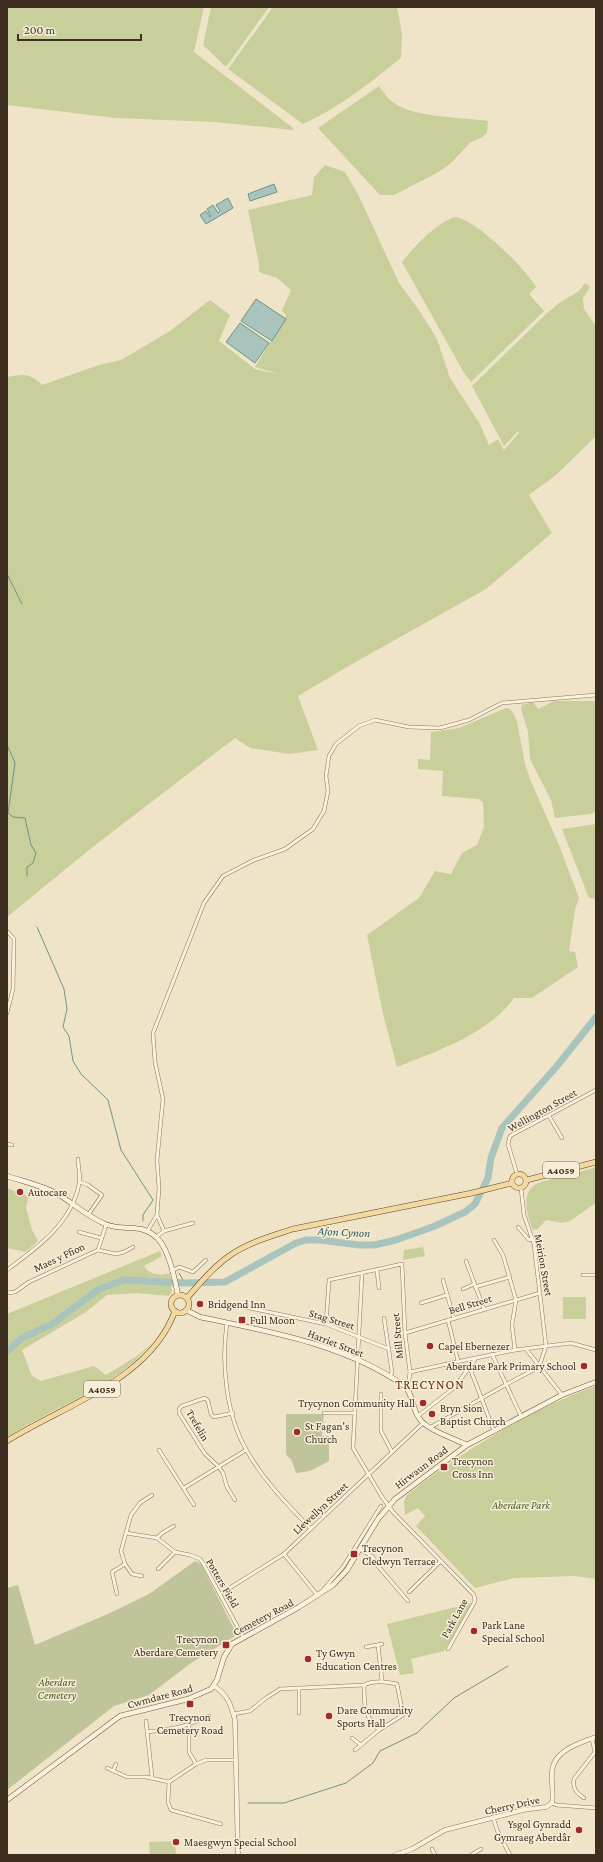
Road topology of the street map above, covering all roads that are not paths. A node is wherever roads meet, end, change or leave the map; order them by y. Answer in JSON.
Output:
{"nodes":[{"id":1,"x":596,"y":695,"type":"edge"},
{"id":2,"x":7,"y":931,"type":"edge"},
{"id":3,"x":7,"y":1013,"type":"edge"},
{"id":4,"x":596,"y":1090,"type":"edge"},
{"id":5,"x":549,"y":1116,"type":"junction"},
{"id":6,"x":562,"y":1138,"type":"dead end"},
{"id":7,"x":7,"y":1144,"type":"edge"},
{"id":8,"x":12,"y":1145,"type":"dead end"},
{"id":9,"x":78,"y":1159,"type":"dead end"},
{"id":10,"x":596,"y":1162,"type":"edge"},
{"id":11,"x":517,"y":1174,"type":"junction"},
{"id":12,"x":7,"y":1176,"type":"edge"},
{"id":13,"x":526,"y":1180,"type":"junction"},
{"id":14,"x":80,"y":1182,"type":"junction"},
{"id":15,"x":512,"y":1183,"type":"junction"},
{"id":16,"x":521,"y":1188,"type":"junction"},
{"id":17,"x":73,"y":1205,"type":"junction"},
{"id":18,"x":88,"y":1215,"type":"junction"},
{"id":19,"x":157,"y":1215,"type":"junction"},
{"id":20,"x":193,"y":1223,"type":"dead end"},
{"id":21,"x":106,"y":1224,"type":"junction"},
{"id":22,"x":518,"y":1227,"type":"dead end"},
{"id":23,"x":148,"y":1230,"type":"junction"},
{"id":24,"x":164,"y":1231,"type":"junction"},
{"id":25,"x":79,"y":1232,"type":"dead end"},
{"id":26,"x":156,"y":1237,"type":"junction"},
{"id":27,"x":101,"y":1238,"type":"junction"},
{"id":28,"x":532,"y":1239,"type":"junction"},
{"id":29,"x":494,"y":1240,"type":"dead end"},
{"id":30,"x":133,"y":1247,"type":"dead end"},
{"id":31,"x":98,"y":1250,"type":"junction"},
{"id":32,"x":206,"y":1260,"type":"dead end"},
{"id":33,"x":466,"y":1261,"type":"dead end"},
{"id":34,"x":7,"y":1270,"type":"edge"},
{"id":35,"x":172,"y":1271,"type":"junction"},
{"id":36,"x":377,"y":1271,"type":"junction"},
{"id":37,"x":362,"y":1274,"type":"junction"},
{"id":38,"x":583,"y":1275,"type":"dead end"},
{"id":39,"x":596,"y":1275,"type":"edge"},
{"id":40,"x":510,"y":1277,"type":"junction"},
{"id":41,"x":443,"y":1280,"type":"dead end"},
{"id":42,"x":474,"y":1285,"type":"junction"},
{"id":43,"x":379,"y":1288,"type":"dead end"},
{"id":44,"x":463,"y":1289,"type":"dead end"},
{"id":45,"x":7,"y":1293,"type":"edge"},
{"id":46,"x":540,"y":1293,"type":"junction"},
{"id":47,"x":178,"y":1295,"type":"junction"},
{"id":48,"x":447,"y":1295,"type":"junction"},
{"id":49,"x":187,"y":1298,"type":"junction"},
{"id":50,"x":516,"y":1300,"type":"junction"},
{"id":51,"x":421,"y":1303,"type":"dead end"},
{"id":52,"x":244,"y":1308,"type":"dead end"},
{"id":53,"x":484,"y":1309,"type":"junction"},
{"id":54,"x":186,"y":1310,"type":"junction"},
{"id":55,"x":175,"y":1311,"type":"junction"},
{"id":56,"x":384,"y":1318,"type":"dead end"},
{"id":57,"x":454,"y":1318,"type":"junction"},
{"id":58,"x":448,"y":1320,"type":"junction"},
{"id":59,"x":228,"y":1323,"type":"junction"},
{"id":60,"x":326,"y":1324,"type":"junction"},
{"id":61,"x":405,"y":1333,"type":"junction"},
{"id":62,"x":360,"y":1337,"type":"junction"},
{"id":63,"x":546,"y":1346,"type":"junction"},
{"id":64,"x":389,"y":1349,"type":"junction"},
{"id":65,"x":526,"y":1349,"type":"junction"},
{"id":66,"x":515,"y":1350,"type":"junction"},
{"id":67,"x":596,"y":1350,"type":"edge"},
{"id":68,"x":492,"y":1354,"type":"junction"},
{"id":69,"x":476,"y":1358,"type":"junction"},
{"id":70,"x":358,"y":1361,"type":"junction"},
{"id":71,"x":458,"y":1361,"type":"junction"},
{"id":72,"x":540,"y":1366,"type":"junction"},
{"id":73,"x":468,"y":1369,"type":"junction"},
{"id":74,"x":410,"y":1372,"type":"junction"},
{"id":75,"x":390,"y":1377,"type":"junction"},
{"id":76,"x":596,"y":1382,"type":"edge"},
{"id":77,"x":507,"y":1384,"type":"junction"},
{"id":78,"x":406,"y":1387,"type":"junction"},
{"id":79,"x":381,"y":1394,"type":"dead end"},
{"id":80,"x":562,"y":1395,"type":"junction"},
{"id":81,"x":481,"y":1399,"type":"junction"},
{"id":82,"x":233,"y":1413,"type":"junction"},
{"id":83,"x":324,"y":1413,"type":"dead end"},
{"id":84,"x":355,"y":1413,"type":"junction"},
{"id":85,"x":418,"y":1416,"type":"junction"},
{"id":86,"x":521,"y":1416,"type":"junction"},
{"id":87,"x":423,"y":1423,"type":"junction"},
{"id":88,"x":432,"y":1427,"type":"junction"},
{"id":89,"x":494,"y":1431,"type":"junction"},
{"id":90,"x":7,"y":1442,"type":"edge"},
{"id":91,"x":467,"y":1445,"type":"junction"},
{"id":92,"x":159,"y":1450,"type":"dead end"},
{"id":93,"x":246,"y":1450,"type":"junction"},
{"id":94,"x":392,"y":1452,"type":"junction"},
{"id":95,"x":218,"y":1466,"type":"junction"},
{"id":96,"x":368,"y":1475,"type":"junction"},
{"id":97,"x":184,"y":1488,"type":"junction"},
{"id":98,"x":152,"y":1495,"type":"dead end"},
{"id":99,"x":235,"y":1500,"type":"dead end"},
{"id":100,"x":194,"y":1505,"type":"dead end"},
{"id":101,"x":388,"y":1505,"type":"junction"},
{"id":102,"x":381,"y":1506,"type":"dead end"},
{"id":103,"x":376,"y":1518,"type":"junction"},
{"id":104,"x":174,"y":1526,"type":"dead end"},
{"id":105,"x":311,"y":1529,"type":"junction"},
{"id":106,"x":126,"y":1533,"type":"junction"},
{"id":107,"x":157,"y":1538,"type":"junction"},
{"id":108,"x":360,"y":1549,"type":"junction"},
{"id":109,"x":175,"y":1552,"type":"junction"},
{"id":110,"x":284,"y":1554,"type":"junction"},
{"id":111,"x":441,"y":1562,"type":"junction"},
{"id":112,"x":125,"y":1564,"type":"junction"},
{"id":113,"x":158,"y":1569,"type":"dead end"},
{"id":114,"x":142,"y":1576,"type":"dead end"},
{"id":115,"x":409,"y":1592,"type":"dead end"},
{"id":116,"x":117,"y":1594,"type":"dead end"},
{"id":117,"x":220,"y":1594,"type":"junction"},
{"id":118,"x":320,"y":1595,"type":"junction"},
{"id":119,"x":408,"y":1601,"type":"dead end"},
{"id":120,"x":243,"y":1637,"type":"junction"},
{"id":121,"x":382,"y":1644,"type":"dead end"},
{"id":122,"x":378,"y":1645,"type":"junction"},
{"id":123,"x":366,"y":1647,"type":"dead end"},
{"id":124,"x":448,"y":1649,"type":"dead end"},
{"id":125,"x":382,"y":1681,"type":"junction"},
{"id":126,"x":364,"y":1685,"type":"junction"},
{"id":127,"x":214,"y":1686,"type":"junction"},
{"id":128,"x":299,"y":1688,"type":"junction"},
{"id":129,"x":299,"y":1713,"type":"dead end"},
{"id":130,"x":233,"y":1714,"type":"junction"},
{"id":131,"x":209,"y":1716,"type":"dead end"},
{"id":132,"x":146,"y":1721,"type":"dead end"},
{"id":133,"x":189,"y":1726,"type":"junction"},
{"id":134,"x":379,"y":1730,"type":"junction"},
{"id":135,"x":147,"y":1732,"type":"junction"},
{"id":136,"x":352,"y":1738,"type":"dead end"},
{"id":137,"x":594,"y":1738,"type":"edge"},
{"id":138,"x":361,"y":1745,"type":"junction"},
{"id":139,"x":355,"y":1750,"type":"dead end"},
{"id":140,"x":236,"y":1760,"type":"junction"},
{"id":141,"x":116,"y":1764,"type":"dead end"},
{"id":142,"x":196,"y":1764,"type":"junction"},
{"id":143,"x":107,"y":1768,"type":"dead end"},
{"id":144,"x":113,"y":1771,"type":"junction"},
{"id":145,"x":152,"y":1777,"type":"junction"},
{"id":146,"x":169,"y":1782,"type":"junction"},
{"id":147,"x":580,"y":1795,"type":"junction"},
{"id":148,"x":577,"y":1798,"type":"dead end"},
{"id":149,"x":584,"y":1798,"type":"dead end"},
{"id":150,"x":7,"y":1800,"type":"edge"},
{"id":151,"x":552,"y":1803,"type":"junction"},
{"id":152,"x":596,"y":1808,"type":"edge"},
{"id":153,"x":493,"y":1818,"type":"junction"},
{"id":154,"x":221,"y":1824,"type":"dead end"},
{"id":155,"x":432,"y":1849,"type":"dead end"},
{"id":156,"x":481,"y":1849,"type":"dead end"},
{"id":157,"x":238,"y":1855,"type":"edge"},
{"id":158,"x":395,"y":1855,"type":"edge"},
{"id":159,"x":435,"y":1855,"type":"edge"},
{"id":160,"x":471,"y":1855,"type":"edge"},
{"id":161,"x":510,"y":1855,"type":"edge"}],
"edges":[{"from":1,"to":19,"type":"street"},
{"from":2,"to":3,"type":"street"},
{"from":4,"to":5,"type":"street","name":"Wellington Street"},
{"from":5,"to":6,"type":"street"},
{"from":5,"to":11,"type":"street","name":"Wellington Street"},
{"from":7,"to":8,"type":"street"},
{"from":9,"to":14,"type":"street"},
{"from":10,"to":13,"type":"main road","number":"A4059"},
{"from":11,"to":13,"type":"main road"},
{"from":11,"to":15,"type":"main road"},
{"from":12,"to":17,"type":"main road"},
{"from":13,"to":16,"type":"main road"},
{"from":14,"to":17,"type":"street"},
{"from":14,"to":18,"type":"street"},
{"from":15,"to":16,"type":"main road"},
{"from":15,"to":49,"type":"main road"},
{"from":16,"to":28,"type":"street","name":"Meirion Street"},
{"from":17,"to":18,"type":"main road"},
{"from":17,"to":34,"type":"street"},
{"from":18,"to":21,"type":"main road"},
{"from":19,"to":23,"type":"street"},
{"from":19,"to":24,"type":"street"},
{"from":20,"to":24,"type":"street"},
{"from":21,"to":23,"type":"main road"},
{"from":21,"to":27,"type":"street","name":"Maes y Ffion"},
{"from":22,"to":28,"type":"street"},
{"from":23,"to":26,"type":"main road"},
{"from":24,"to":26,"type":"street"},
{"from":25,"to":27,"type":"street","name":"Maes y Ffion"},
{"from":26,"to":35,"type":"main road"},
{"from":27,"to":31,"type":"street","name":"Maes y Ffion"},
{"from":28,"to":46,"type":"street","name":"Meirion Street"},
{"from":29,"to":40,"type":"street"},
{"from":30,"to":31,"type":"street","name":"Maes y Ffion"},
{"from":31,"to":45,"type":"street","name":"Maes y Ffion"},
{"from":32,"to":35,"type":"street"},
{"from":33,"to":42,"type":"street"},
{"from":35,"to":47,"type":"main road"},
{"from":36,"to":37,"type":"street"},
{"from":36,"to":43,"type":"street"},
{"from":36,"to":61,"type":"street","name":"Mill Street"},
{"from":37,"to":60,"type":"street"},
{"from":37,"to":62,"type":"street","name":"Park Lane"},
{"from":38,"to":39,"type":"street"},
{"from":40,"to":42,"type":"street"},
{"from":40,"to":50,"type":"street"},
{"from":41,"to":48,"type":"street"},
{"from":42,"to":44,"type":"street"},
{"from":42,"to":53,"type":"street"},
{"from":46,"to":50,"type":"street","name":"Bell Street"},
{"from":46,"to":63,"type":"street","name":"Meirion Street"},
{"from":47,"to":49,"type":"main road"},
{"from":47,"to":55,"type":"main road"},
{"from":48,"to":51,"type":"street"},
{"from":48,"to":57,"type":"street"},
{"from":49,"to":54,"type":"main road"},
{"from":50,"to":53,"type":"street","name":"Bell Street"},
{"from":50,"to":66,"type":"street"},
{"from":52,"to":60,"type":"street","name":"Stag Street"},
{"from":53,"to":57,"type":"street","name":"Bell Street"},
{"from":54,"to":55,"type":"main road"},
{"from":54,"to":59,"type":"main road","name":"Harriet Street"},
{"from":55,"to":90,"type":"main road","number":"A4059"},
{"from":56,"to":64,"type":"street"},
{"from":57,"to":58,"type":"street","name":"Bell Street"},
{"from":58,"to":61,"type":"street","name":"Bell Street"},
{"from":58,"to":71,"type":"street"},
{"from":59,"to":70,"type":"main road","name":"Harriet Street"},
{"from":59,"to":82,"type":"street"},
{"from":60,"to":62,"type":"street","name":"Stag Street"},
{"from":61,"to":74,"type":"street","name":"Mill Street"},
{"from":62,"to":64,"type":"street","name":"Stag Street"},
{"from":62,"to":70,"type":"street","name":"Park Lane"},
{"from":63,"to":65,"type":"street"},
{"from":63,"to":67,"type":"street"},
{"from":63,"to":72,"type":"street"},
{"from":64,"to":75,"type":"street"},
{"from":65,"to":66,"type":"street"},
{"from":65,"to":72,"type":"street"},
{"from":66,"to":68,"type":"street"},
{"from":68,"to":69,"type":"street"},
{"from":68,"to":77,"type":"street"},
{"from":69,"to":71,"type":"street"},
{"from":69,"to":73,"type":"street"},
{"from":70,"to":75,"type":"main road","name":"Harriet Street"},
{"from":70,"to":84,"type":"street","name":"Park Lane"},
{"from":71,"to":74,"type":"street"},
{"from":72,"to":77,"type":"street"},
{"from":72,"to":80,"type":"street"},
{"from":73,"to":81,"type":"street"},
{"from":73,"to":85,"type":"street"},
{"from":74,"to":78,"type":"street","name":"Mill Street"},
{"from":75,"to":78,"type":"main road","name":"Harriet Street"},
{"from":76,"to":80,"type":"main road","name":"Hirwaun Road"},
{"from":77,"to":81,"type":"street"},
{"from":77,"to":86,"type":"street"},
{"from":78,"to":85,"type":"main road"},
{"from":79,"to":94,"type":"street"},
{"from":80,"to":86,"type":"main road","name":"Hirwaun Road"},
{"from":81,"to":88,"type":"street"},
{"from":81,"to":89,"type":"street"},
{"from":82,"to":93,"type":"street"},
{"from":82,"to":95,"type":"street","name":"Trefelin"},
{"from":83,"to":84,"type":"street"},
{"from":84,"to":96,"type":"street","name":"Park Lane"},
{"from":85,"to":87,"type":"main road"},
{"from":86,"to":89,"type":"main road","name":"Hirwaun Road"},
{"from":87,"to":88,"type":"main road"},
{"from":87,"to":94,"type":"street","name":"Llewellyn Street"},
{"from":88,"to":91,"type":"main road"},
{"from":89,"to":91,"type":"main road","name":"Hirwaun Road"},
{"from":91,"to":101,"type":"main road","name":"Hirwaun Road"},
{"from":92,"to":97,"type":"street"},
{"from":93,"to":95,"type":"street"},
{"from":93,"to":105,"type":"street"},
{"from":94,"to":96,"type":"street","name":"Llewellyn Street"},
{"from":95,"to":97,"type":"street"},
{"from":95,"to":99,"type":"street","name":"Trefelin"},
{"from":96,"to":101,"type":"street","name":"Park Lane"},
{"from":96,"to":105,"type":"street","name":"Llewellyn Street"},
{"from":97,"to":100,"type":"street"},
{"from":98,"to":106,"type":"street"},
{"from":101,"to":103,"type":"main road","name":"Cemetery Road"},
{"from":101,"to":111,"type":"street","name":"Park Lane"},
{"from":102,"to":103,"type":"street","name":"Cemetery Road"},
{"from":103,"to":108,"type":"main road","name":"Cemetery Road"},
{"from":103,"to":118,"type":"street","name":"Cemetery Road"},
{"from":104,"to":107,"type":"street"},
{"from":105,"to":110,"type":"street","name":"Llewellyn Street"},
{"from":106,"to":107,"type":"street","name":"Potters Field"},
{"from":106,"to":112,"type":"street"},
{"from":107,"to":109,"type":"street","name":"Potters Field"},
{"from":108,"to":118,"type":"main road","name":"Cemetery Road"},
{"from":108,"to":119,"type":"street"},
{"from":109,"to":113,"type":"street"},
{"from":109,"to":117,"type":"street","name":"Potters Field"},
{"from":110,"to":117,"type":"street","name":"Llewellyn Street"},
{"from":110,"to":118,"type":"street"},
{"from":111,"to":115,"type":"street"},
{"from":111,"to":124,"type":"street","name":"Park Lane"},
{"from":112,"to":114,"type":"street"},
{"from":112,"to":116,"type":"street"},
{"from":117,"to":120,"type":"street","name":"Potters Field"},
{"from":118,"to":120,"type":"main road","name":"Cemetery Road"},
{"from":120,"to":127,"type":"main road","name":"Cemetery Road"},
{"from":121,"to":122,"type":"street"},
{"from":122,"to":123,"type":"street"},
{"from":122,"to":125,"type":"street"},
{"from":125,"to":126,"type":"street"},
{"from":125,"to":134,"type":"street"},
{"from":126,"to":128,"type":"street"},
{"from":126,"to":134,"type":"street"},
{"from":127,"to":130,"type":"street"},
{"from":127,"to":150,"type":"main road","name":"Cwmdare Road"},
{"from":128,"to":129,"type":"street"},
{"from":128,"to":130,"type":"street"},
{"from":130,"to":140,"type":"street"},
{"from":131,"to":133,"type":"street"},
{"from":132,"to":135,"type":"street"},
{"from":133,"to":135,"type":"street"},
{"from":133,"to":142,"type":"street"},
{"from":134,"to":138,"type":"street"},
{"from":135,"to":145,"type":"street"},
{"from":136,"to":138,"type":"street"},
{"from":137,"to":147,"type":"street"},
{"from":137,"to":151,"type":"street","name":"Cherry Drive"},
{"from":138,"to":139,"type":"street"},
{"from":140,"to":142,"type":"street"},
{"from":140,"to":157,"type":"street"},
{"from":141,"to":144,"type":"street"},
{"from":142,"to":146,"type":"street"},
{"from":143,"to":144,"type":"street"},
{"from":144,"to":145,"type":"street"},
{"from":145,"to":146,"type":"street"},
{"from":146,"to":154,"type":"street"},
{"from":147,"to":148,"type":"street"},
{"from":147,"to":149,"type":"street"},
{"from":151,"to":152,"type":"street"},
{"from":151,"to":153,"type":"street","name":"Cherry Drive"},
{"from":153,"to":158,"type":"street","name":"Cherry Drive"},
{"from":153,"to":161,"type":"street"},
{"from":155,"to":159,"type":"street"},
{"from":156,"to":160,"type":"street"}]}
